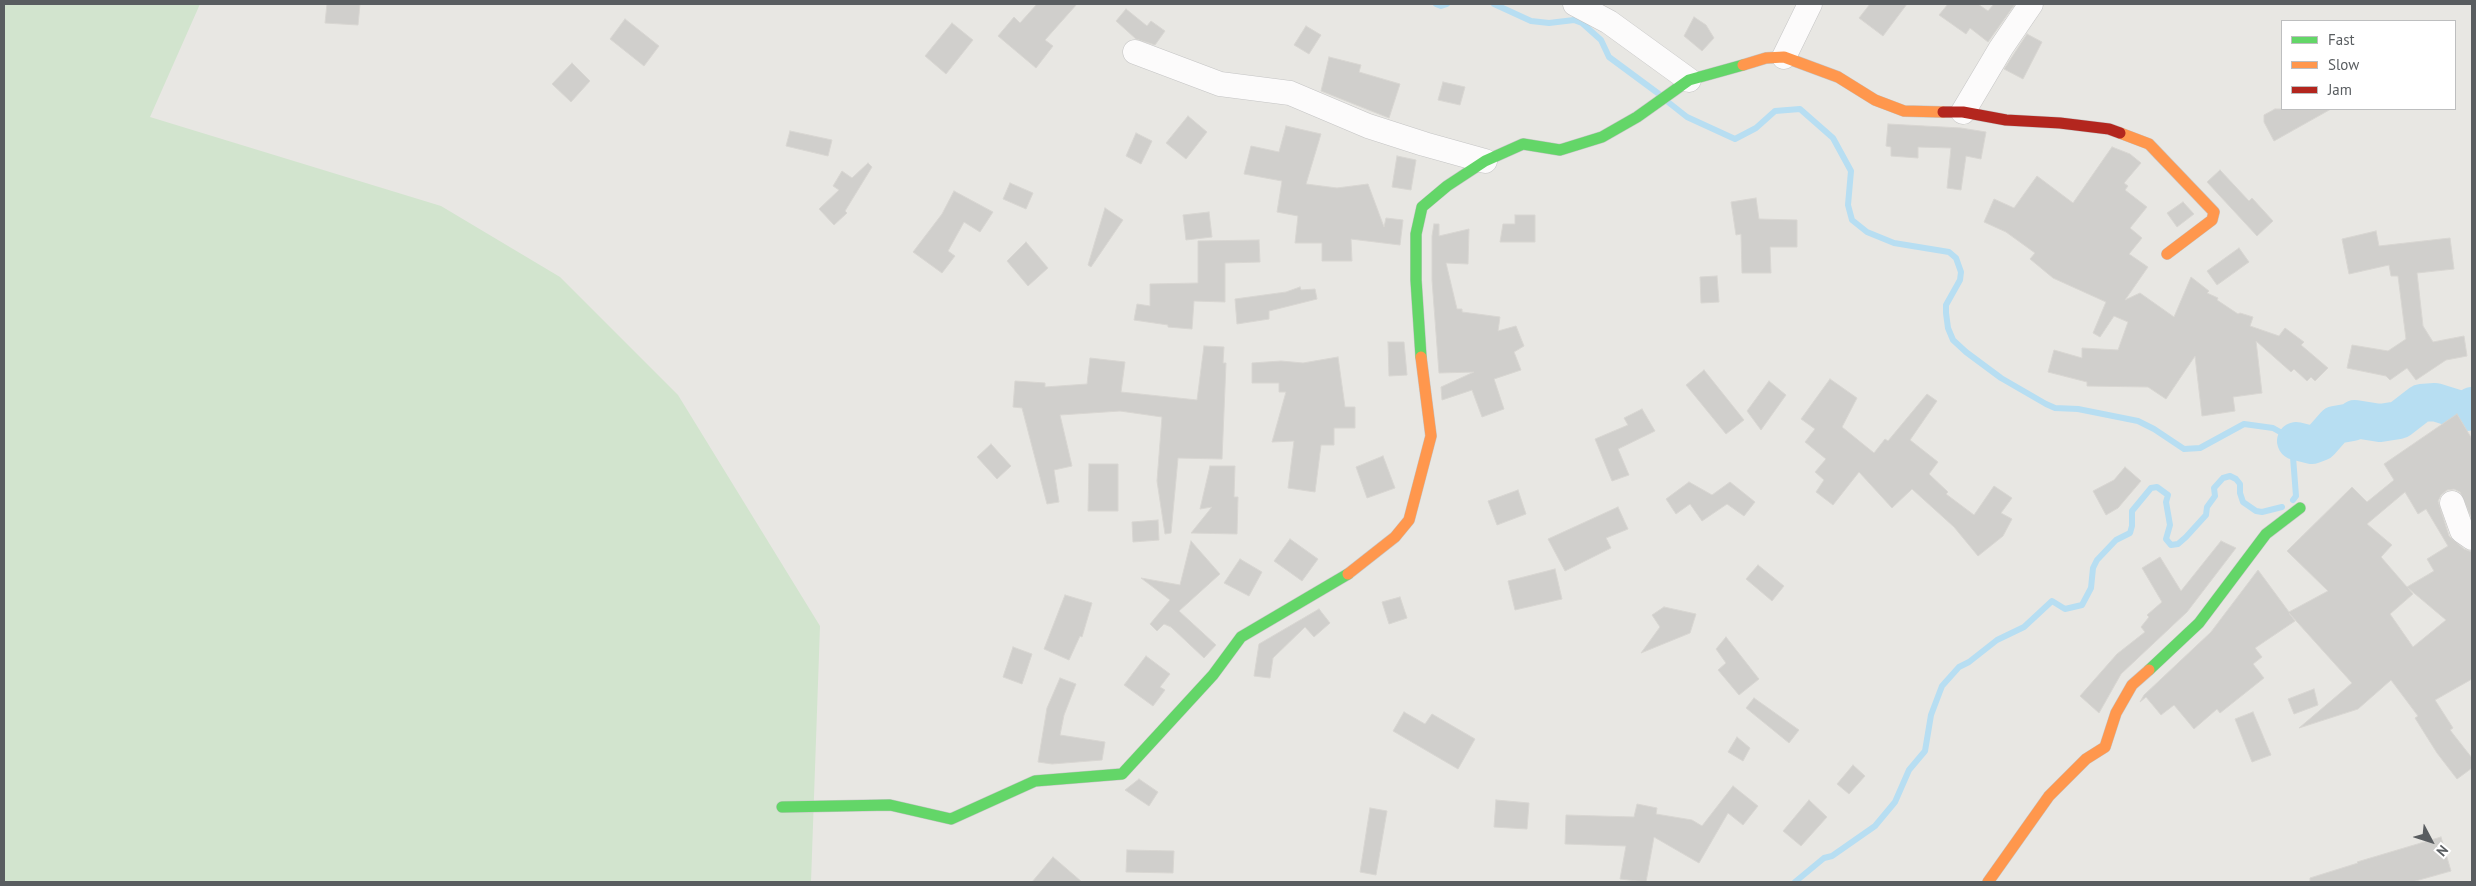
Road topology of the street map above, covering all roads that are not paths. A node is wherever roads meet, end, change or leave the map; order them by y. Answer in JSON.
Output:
{"nodes":[{"id":1,"x":1575,"y":4,"type":"edge"},
{"id":2,"x":1810,"y":4,"type":"edge"},
{"id":3,"x":2032,"y":4,"type":"edge"},
{"id":4,"x":1135,"y":52,"type":"dead end"},
{"id":5,"x":1784,"y":57,"type":"junction"},
{"id":6,"x":1684,"y":84,"type":"junction"},
{"id":7,"x":1963,"y":112,"type":"junction"},
{"id":8,"x":1485,"y":161,"type":"junction"},
{"id":9,"x":2167,"y":254,"type":"dead end"},
{"id":10,"x":2452,"y":502,"type":"dead end"},
{"id":11,"x":2300,"y":508,"type":"dead end"},
{"id":12,"x":2472,"y":538,"type":"edge"},
{"id":13,"x":782,"y":807,"type":"dead end"},
{"id":14,"x":1988,"y":882,"type":"edge"}],
"edges":[{"from":1,"to":6,"type":"street"},
{"from":2,"to":5,"type":"street"},
{"from":3,"to":7,"type":"street"},
{"from":4,"to":8,"type":"street"},
{"from":5,"to":6,"type":"street"},
{"from":5,"to":7,"type":"street"},
{"from":6,"to":8,"type":"street"},
{"from":7,"to":9,"type":"street"},
{"from":8,"to":13,"type":"street"},
{"from":10,"to":12,"type":"street"},
{"from":11,"to":14,"type":"street"}]}
